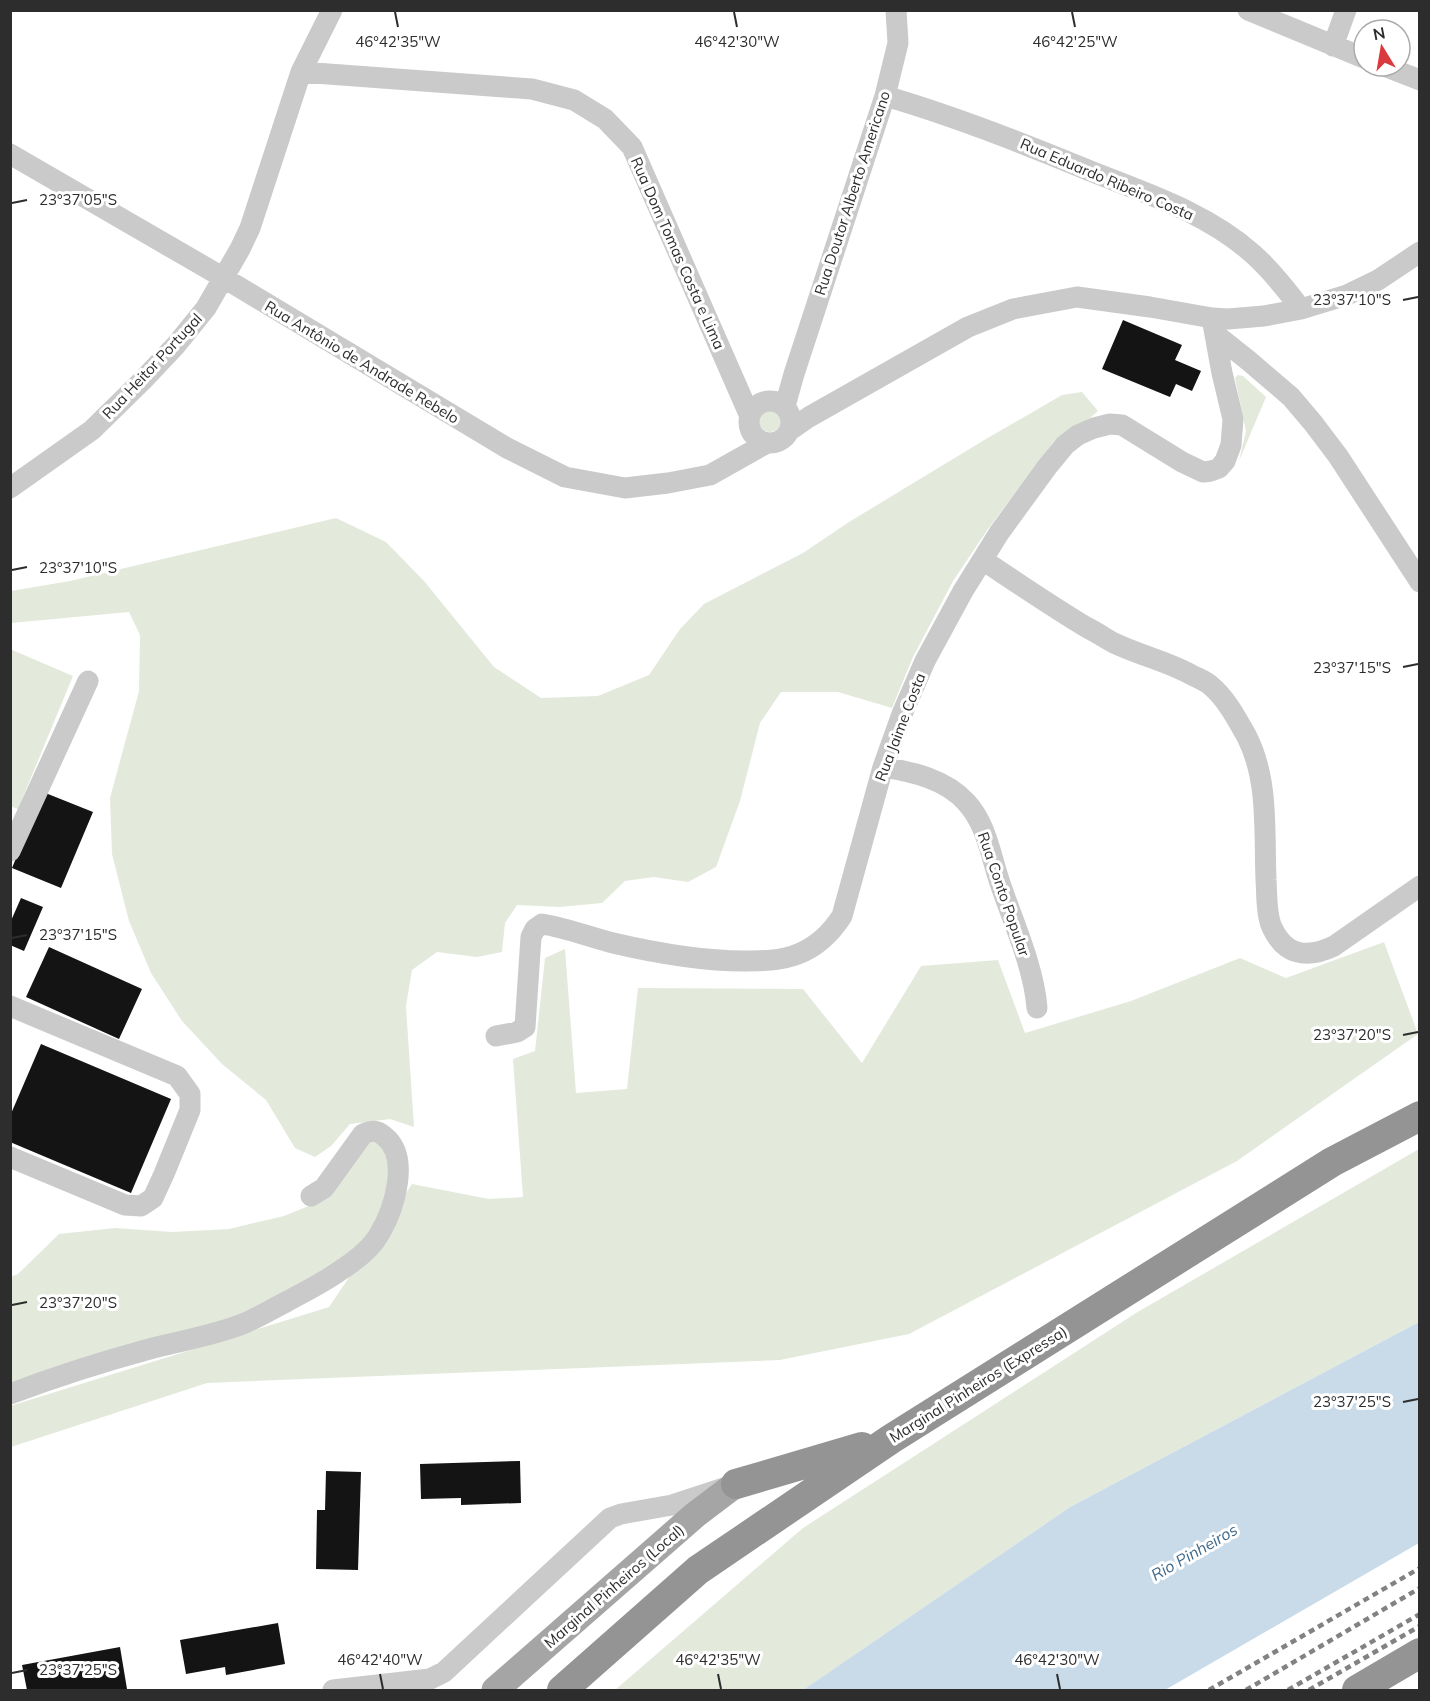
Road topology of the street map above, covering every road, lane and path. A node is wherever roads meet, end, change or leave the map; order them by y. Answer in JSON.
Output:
{"nodes":[{"id":1,"x":332,"y":10,"type":"edge"},
{"id":2,"x":896,"y":10,"type":"edge"},
{"id":3,"x":1248,"y":10,"type":"edge"},
{"id":4,"x":1346,"y":10,"type":"edge"},
{"id":5,"x":1333,"y":46,"type":"junction"},
{"id":6,"x":1352,"y":53,"type":"edge"},
{"id":7,"x":301,"y":72,"type":"junction"},
{"id":8,"x":885,"y":96,"type":"junction"},
{"id":9,"x":10,"y":154,"type":"edge"},
{"id":10,"x":1419,"y":252,"type":"edge"},
{"id":11,"x":224,"y":278,"type":"junction"},
{"id":12,"x":1300,"y":309,"type":"junction"},
{"id":13,"x":1214,"y":326,"type":"junction"},
{"id":14,"x":775,"y":418,"type":"junction"},
{"id":15,"x":10,"y":488,"type":"edge"},
{"id":16,"x":983,"y":560,"type":"junction"},
{"id":17,"x":1419,"y":582,"type":"edge"},
{"id":18,"x":88,"y":681,"type":"dead end"},
{"id":19,"x":883,"y":767,"type":"junction"},
{"id":20,"x":10,"y":851,"type":"edge"},
{"id":21,"x":1419,"y":886,"type":"edge"},
{"id":22,"x":10,"y":1006,"type":"edge"},
{"id":23,"x":1037,"y":1008,"type":"dead end"},
{"id":24,"x":496,"y":1036,"type":"dead end"},
{"id":25,"x":1419,"y":1116,"type":"edge"},
{"id":26,"x":15,"y":1164,"type":"edge"},
{"id":27,"x":311,"y":1196,"type":"dead end"},
{"id":28,"x":10,"y":1394,"type":"edge"},
{"id":29,"x":891,"y":1438,"type":"junction"},
{"id":30,"x":736,"y":1484,"type":"junction"},
{"id":31,"x":1419,"y":1653,"type":"edge"},
{"id":32,"x":434,"y":1684,"type":"edge"},
{"id":33,"x":333,"y":1690,"type":"edge"},
{"id":34,"x":495,"y":1690,"type":"edge"},
{"id":35,"x":562,"y":1690,"type":"edge"},
{"id":36,"x":1357,"y":1690,"type":"edge"}],
"edges":[{"from":1,"to":7,"type":"street","name":"Rua Heitor Portugal"},
{"from":2,"to":8,"type":"street","name":"Rua Doutor Alberto Americano"},
{"from":3,"to":5,"type":"street"},
{"from":4,"to":5,"type":"street"},
{"from":5,"to":6,"type":"street"},
{"from":7,"to":11,"type":"street","name":"Rua Heitor Portugal"},
{"from":7,"to":14,"type":"street","name":"Rua Dom Tomas Costa e Lima"},
{"from":8,"to":12,"type":"street","name":"Rua Eduardo Ribeiro Costa"},
{"from":8,"to":14,"type":"street","name":"Rua Doutor Alberto Americano"},
{"from":9,"to":11,"type":"street","name":"Rua Antônio de Andrade Rebelo"},
{"from":10,"to":12,"type":"street"},
{"from":11,"to":14,"type":"street","name":"Rua Antônio de Andrade Rebelo"},
{"from":11,"to":15,"type":"street","name":"Rua Heitor Portugal"},
{"from":12,"to":13,"type":"street"},
{"from":13,"to":14,"type":"street"},
{"from":13,"to":16,"type":"street","name":"Rua Jaime Costa"},
{"from":13,"to":17,"type":"street"},
{"from":16,"to":19,"type":"street","name":"Rua Jaime Costa"},
{"from":16,"to":21,"type":"street"},
{"from":18,"to":20,"type":"street"},
{"from":19,"to":23,"type":"street","name":"Rua Conto Popular"},
{"from":19,"to":24,"type":"street","name":"Rua Jaime Costa"},
{"from":22,"to":26,"type":"street"},
{"from":25,"to":29,"type":"highway","name":"Marginal Pinheiros (Expressa)"},
{"from":27,"to":28,"type":"street"},
{"from":29,"to":30,"type":"highway"},
{"from":29,"to":35,"type":"highway","name":"Marginal Pinheiros (Expressa)"},
{"from":30,"to":32,"type":"street"},
{"from":30,"to":34,"type":"main road","name":"Marginal Pinheiros (Local)"},
{"from":31,"to":36,"type":"highway"},
{"from":32,"to":33,"type":"street"}]}
